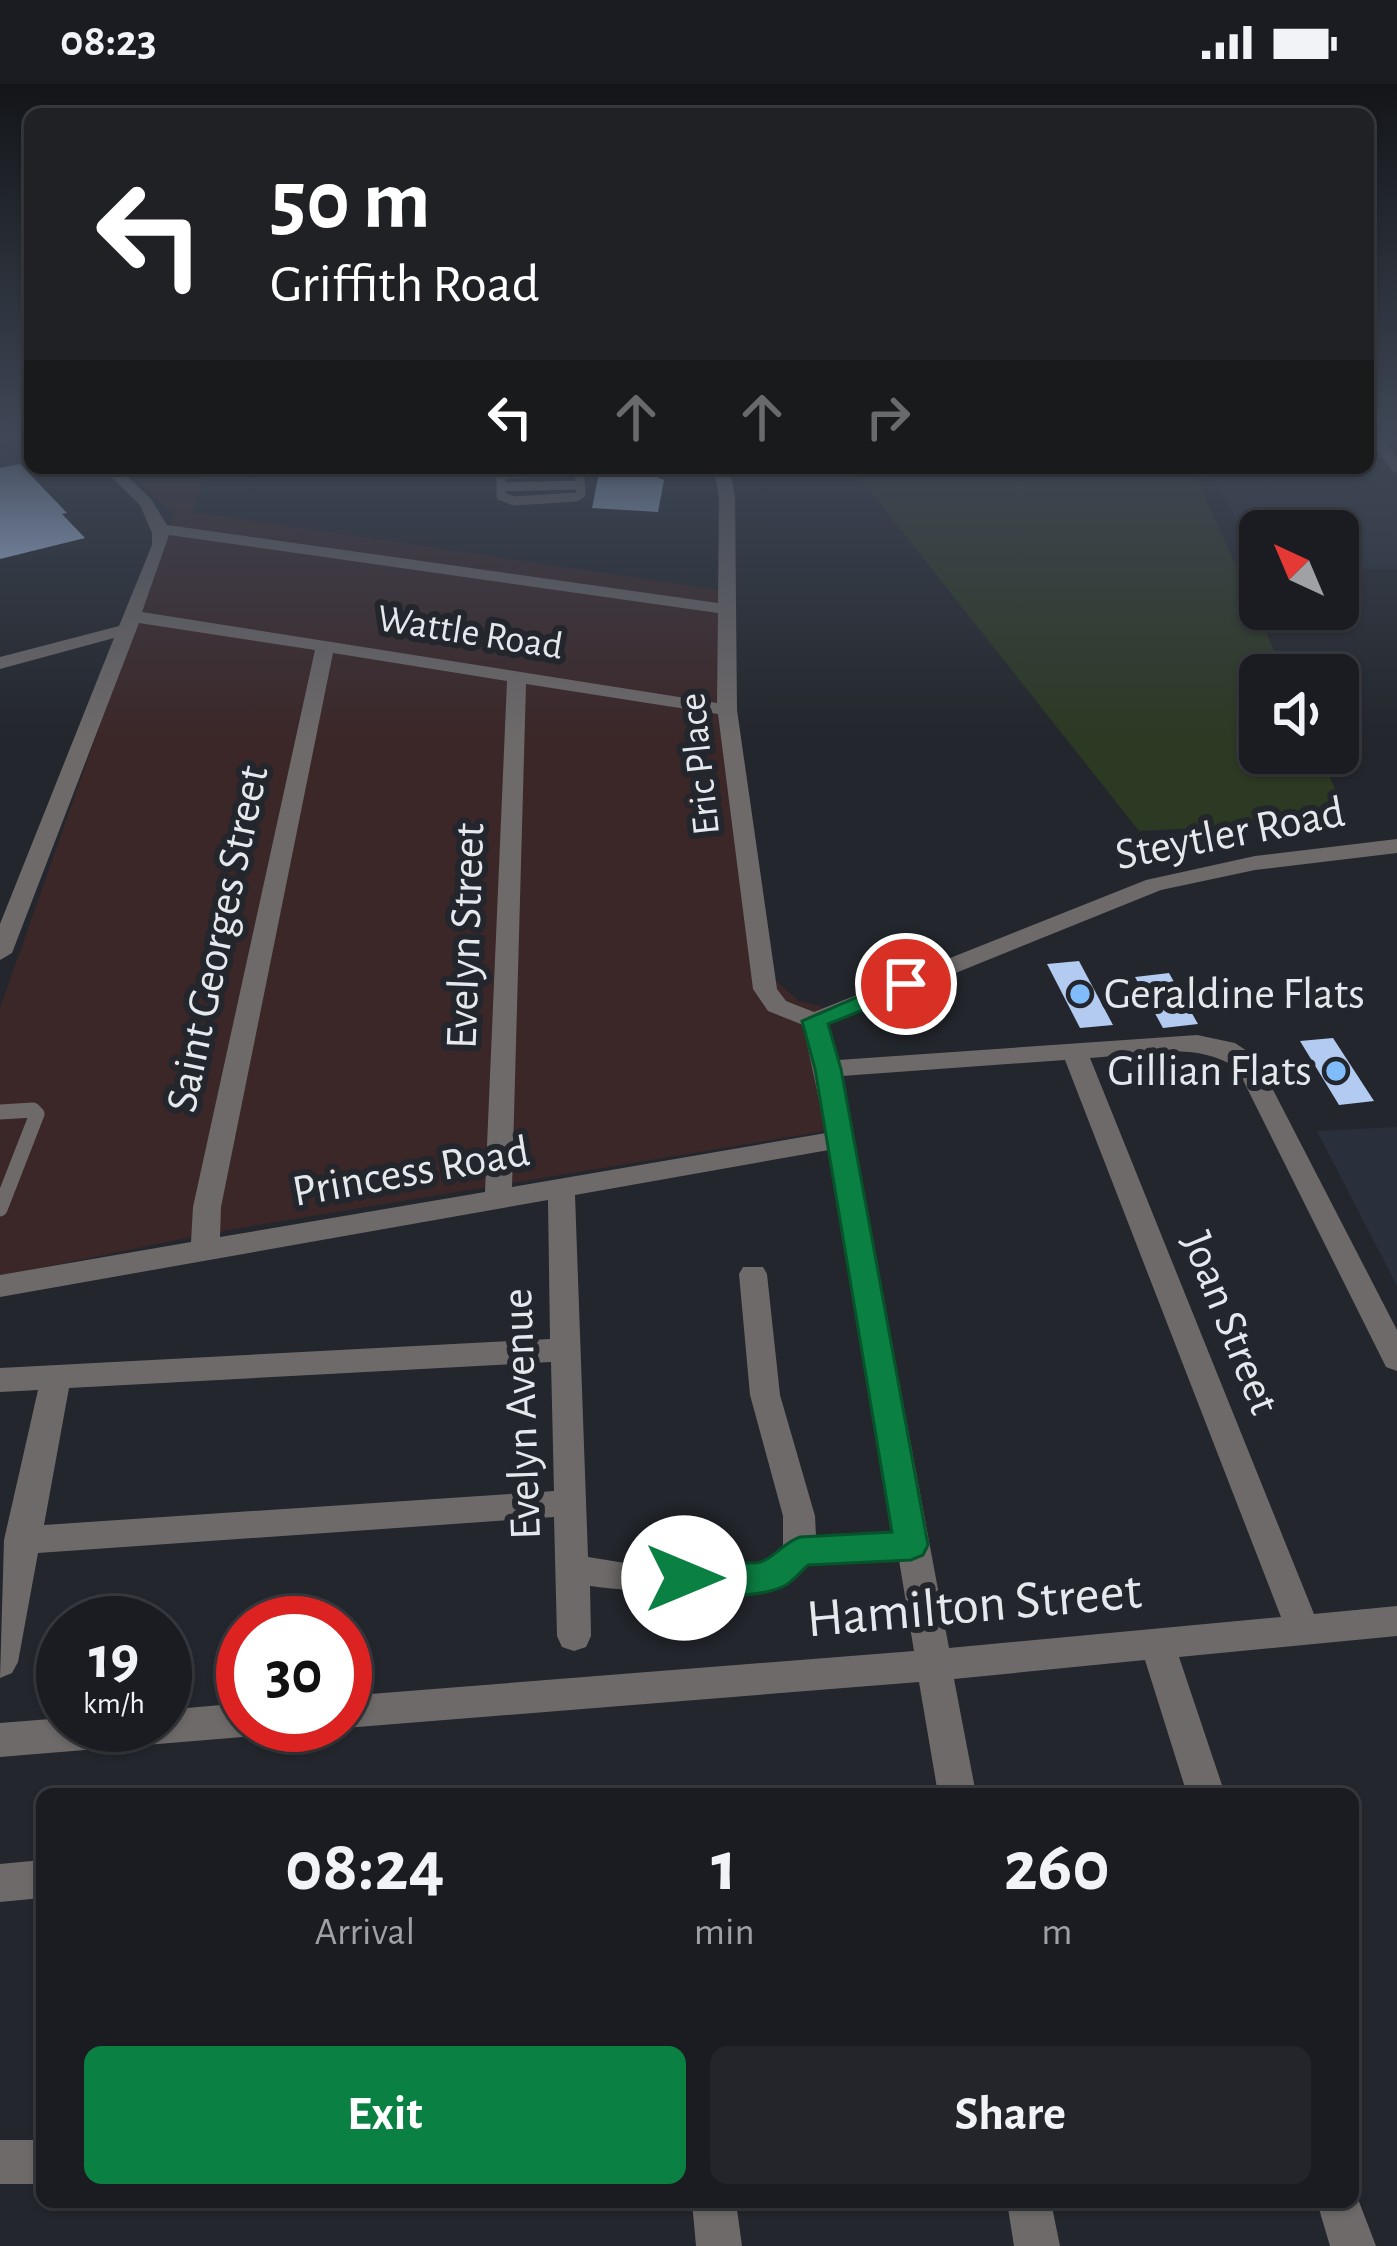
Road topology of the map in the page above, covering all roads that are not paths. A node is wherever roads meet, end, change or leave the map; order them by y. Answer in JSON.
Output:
{"nodes":[{"id":1,"x":161,"y":537,"type":"edge"},
{"id":2,"x":218,"y":537,"type":"edge"},
{"id":3,"x":726,"y":537,"type":"edge"},
{"id":4,"x":725,"y":609,"type":"junction"},
{"id":5,"x":128,"y":623,"type":"junction"},
{"id":6,"x":325,"y":646,"type":"junction"},
{"id":7,"x":0,"y":662,"type":"edge"},
{"id":8,"x":517,"y":677,"type":"junction"},
{"id":9,"x":727,"y":710,"type":"junction"},
{"id":10,"x":1397,"y":846,"type":"edge"},
{"id":11,"x":1,"y":949,"type":"edge"},
{"id":12,"x":814,"y":1021,"type":"junction"},
{"id":13,"x":1074,"y":1050,"type":"junction"},
{"id":14,"x":828,"y":1069,"type":"junction"},
{"id":15,"x":0,"y":1112,"type":"edge"},
{"id":16,"x":837,"y":1140,"type":"junction"},
{"id":17,"x":561,"y":1188,"type":"junction"},
{"id":18,"x":498,"y":1198,"type":"junction"},
{"id":19,"x":0,"y":1209,"type":"edge"},
{"id":20,"x":205,"y":1250,"type":"junction"},
{"id":21,"x":753,"y":1274,"type":"dead end"},
{"id":22,"x":0,"y":1286,"type":"edge"},
{"id":23,"x":565,"y":1350,"type":"junction"},
{"id":24,"x":1397,"y":1359,"type":"edge"},
{"id":25,"x":56,"y":1377,"type":"junction"},
{"id":26,"x":0,"y":1380,"type":"edge"},
{"id":27,"x":568,"y":1503,"type":"junction"},
{"id":28,"x":21,"y":1540,"type":"junction"},
{"id":29,"x":911,"y":1545,"type":"junction"},
{"id":30,"x":800,"y":1551,"type":"junction"},
{"id":31,"x":571,"y":1568,"type":"junction"},
{"id":32,"x":1397,"y":1621,"type":"edge"},
{"id":33,"x":1303,"y":1630,"type":"junction"},
{"id":34,"x":574,"y":1636,"type":"dead end"},
{"id":35,"x":1157,"y":1644,"type":"junction"},
{"id":36,"x":0,"y":1662,"type":"edge"},
{"id":37,"x":934,"y":1665,"type":"junction"},
{"id":38,"x":372,"y":1710,"type":"edge"},
{"id":39,"x":216,"y":1722,"type":"edge"},
{"id":40,"x":0,"y":1740,"type":"edge"},
{"id":41,"x":955,"y":1788,"type":"edge"},
{"id":42,"x":1204,"y":1788,"type":"edge"},
{"id":43,"x":36,"y":1880,"type":"edge"},
{"id":44,"x":0,"y":1883,"type":"edge"},
{"id":45,"x":0,"y":2162,"type":"edge"},
{"id":46,"x":36,"y":2162,"type":"edge"},
{"id":47,"x":715,"y":2208,"type":"edge"},
{"id":48,"x":1030,"y":2208,"type":"edge"},
{"id":49,"x":1341,"y":2208,"type":"edge"},
{"id":50,"x":719,"y":2246,"type":"edge"},
{"id":51,"x":1037,"y":2246,"type":"edge"},
{"id":52,"x":1353,"y":2246,"type":"edge"}],
"edges":[{"from":1,"to":5,"type":"street"},
{"from":2,"to":4,"type":"street"},
{"from":3,"to":4,"type":"street","name":"Eric Place"},
{"from":4,"to":9,"type":"street","name":"Eric Place"},
{"from":5,"to":6,"type":"street","name":"Wattle Road"},
{"from":5,"to":7,"type":"street"},
{"from":5,"to":11,"type":"street"},
{"from":6,"to":8,"type":"street","name":"Wattle Road"},
{"from":6,"to":20,"type":"street","name":"Saint Georges Street"},
{"from":8,"to":9,"type":"street","name":"Wattle Road"},
{"from":8,"to":18,"type":"street","name":"Evelyn Street"},
{"from":9,"to":12,"type":"street","name":"Eric Place"},
{"from":10,"to":12,"type":"street","name":"Steytler Road"},
{"from":12,"to":14,"type":"street"},
{"from":13,"to":14,"type":"street"},
{"from":13,"to":24,"type":"street"},
{"from":13,"to":33,"type":"street","name":"Joan Street"},
{"from":14,"to":16,"type":"street"},
{"from":15,"to":19,"type":"lane"},
{"from":16,"to":17,"type":"street","name":"Princess Road"},
{"from":16,"to":29,"type":"street"},
{"from":17,"to":18,"type":"street","name":"Princess Road"},
{"from":17,"to":23,"type":"street","name":"Evelyn Avenue"},
{"from":18,"to":20,"type":"street","name":"Princess Road"},
{"from":20,"to":22,"type":"street","name":"Princess Road"},
{"from":21,"to":30,"type":"street"},
{"from":23,"to":25,"type":"street"},
{"from":23,"to":27,"type":"street","name":"Evelyn Avenue"},
{"from":25,"to":26,"type":"street"},
{"from":25,"to":28,"type":"street"},
{"from":27,"to":28,"type":"street"},
{"from":27,"to":31,"type":"street","name":"Evelyn Avenue"},
{"from":28,"to":36,"type":"street"},
{"from":29,"to":30,"type":"street"},
{"from":29,"to":37,"type":"street"},
{"from":30,"to":31,"type":"street"},
{"from":31,"to":34,"type":"street","name":"Evelyn Avenue"},
{"from":32,"to":33,"type":"street","name":"Hamilton Street"},
{"from":33,"to":35,"type":"street","name":"Hamilton Street"},
{"from":35,"to":37,"type":"street","name":"Hamilton Street"},
{"from":35,"to":42,"type":"street"},
{"from":37,"to":38,"type":"street","name":"Hamilton Street"},
{"from":37,"to":41,"type":"street"},
{"from":39,"to":40,"type":"street"},
{"from":43,"to":44,"type":"street"},
{"from":45,"to":46,"type":"street"},
{"from":47,"to":50,"type":"street"},
{"from":48,"to":51,"type":"street"},
{"from":49,"to":52,"type":"street"}]}
